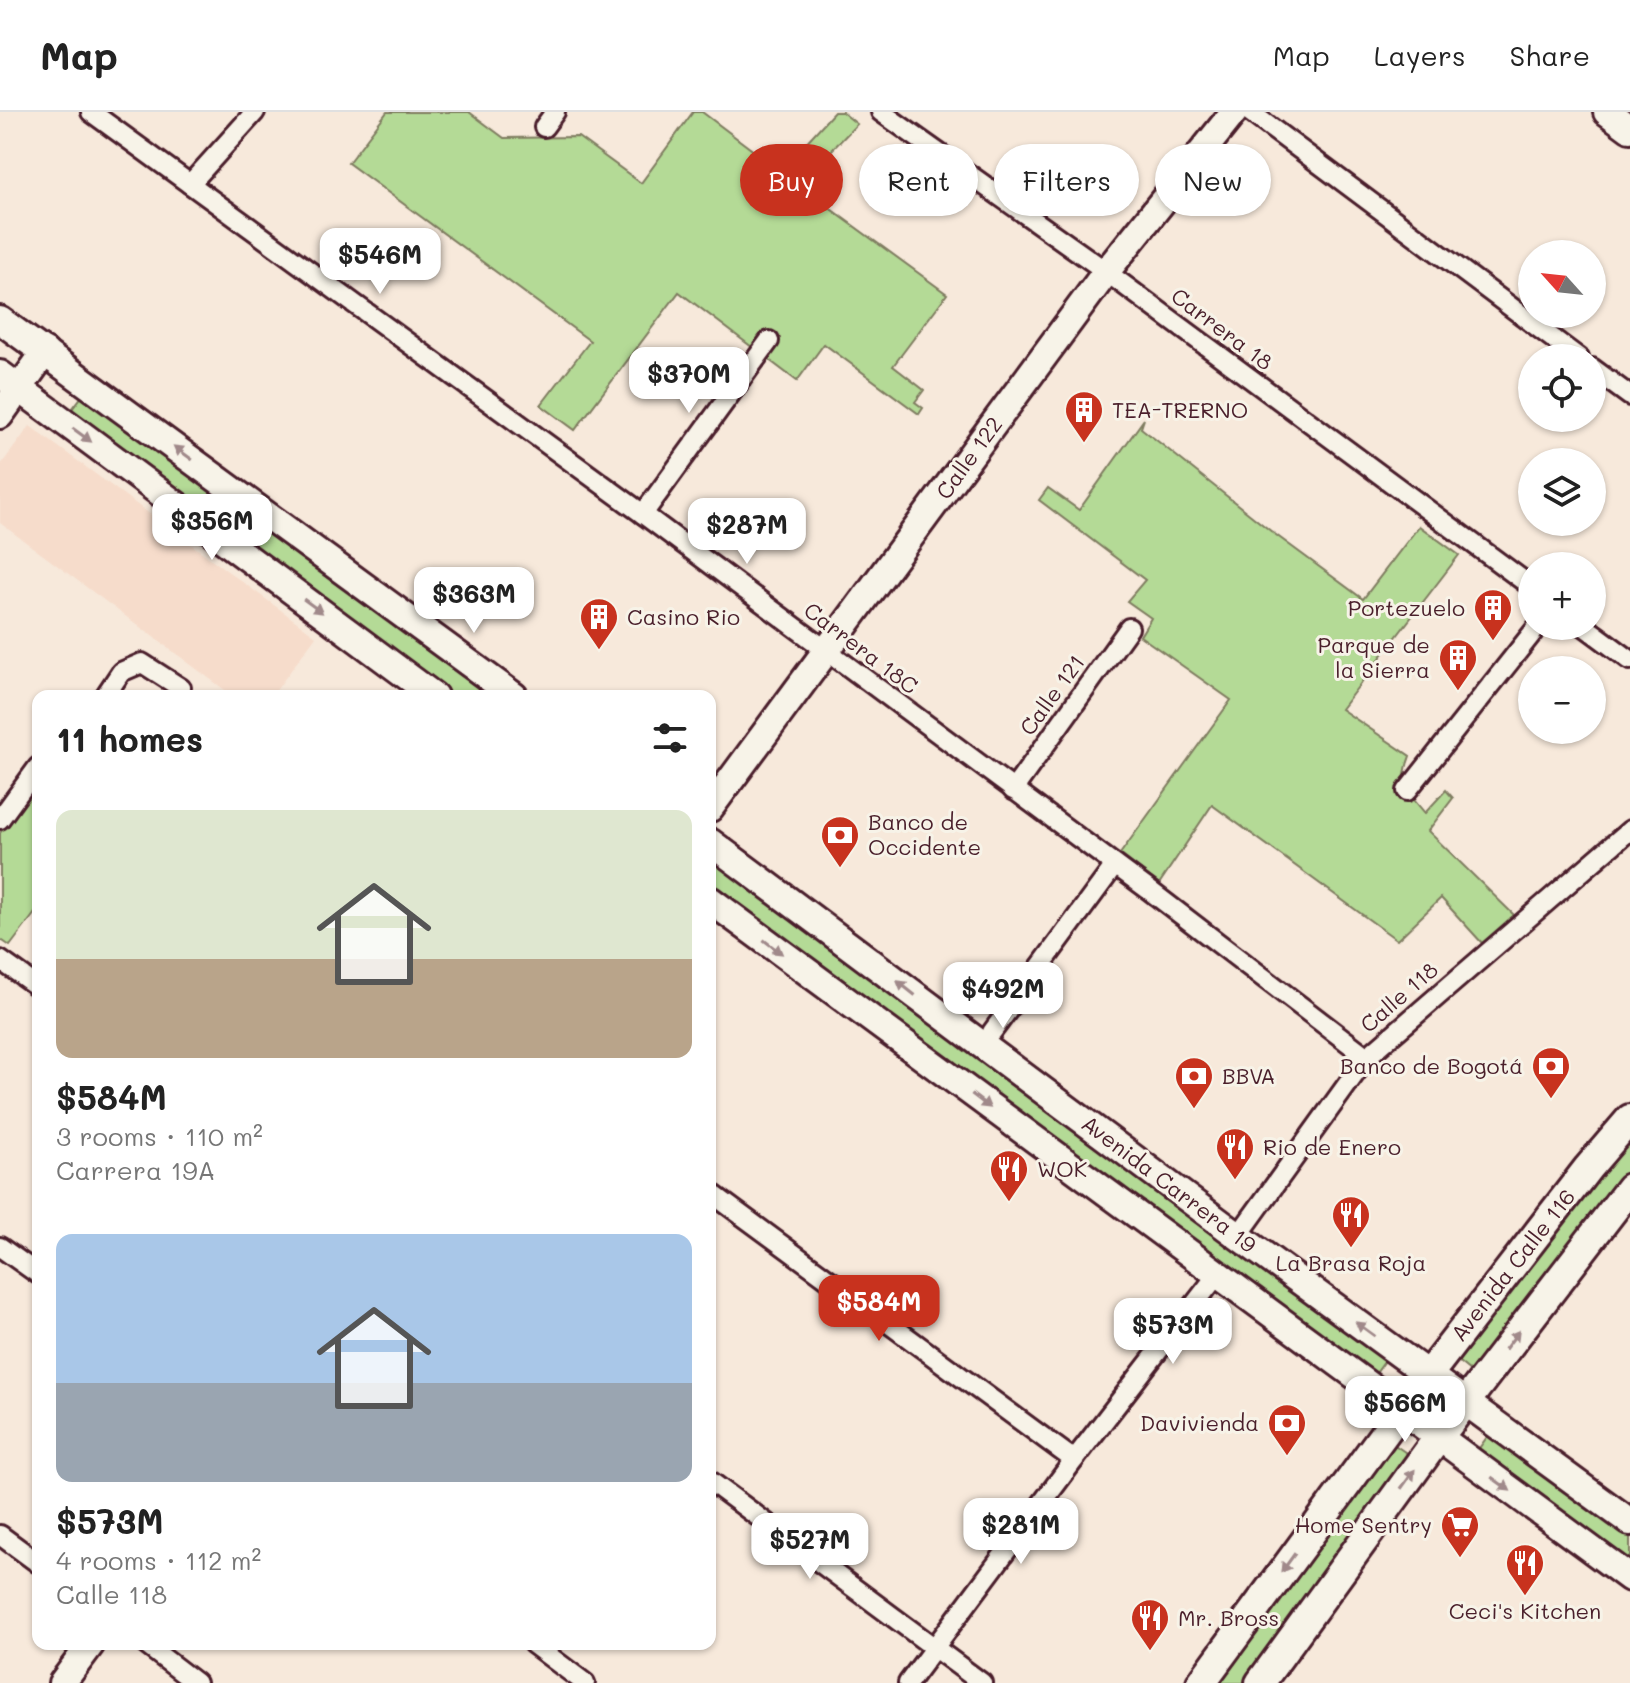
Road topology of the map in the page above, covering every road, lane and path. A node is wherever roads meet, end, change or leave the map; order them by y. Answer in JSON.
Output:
{"nodes":[{"id":1,"x":91,"y":112,"type":"edge"},
{"id":2,"x":255,"y":112,"type":"edge"},
{"id":3,"x":881,"y":112,"type":"edge"},
{"id":4,"x":1234,"y":112,"type":"edge"},
{"id":5,"x":1250,"y":112,"type":"edge"},
{"id":6,"x":1607,"y":112,"type":"edge"},
{"id":7,"x":1630,"y":129,"type":"edge"},
{"id":8,"x":190,"y":184,"type":"junction"},
{"id":9,"x":1106,"y":272,"type":"junction"},
{"id":10,"x":0,"y":320,"type":"edge"},
{"id":11,"x":769,"y":341,"type":"dead end"},
{"id":12,"x":1560,"y":344,"type":"edge"},
{"id":13,"x":45,"y":352,"type":"junction"},
{"id":14,"x":1606,"y":378,"type":"edge"},
{"id":15,"x":9,"y":382,"type":"edge"},
{"id":16,"x":1630,"y":396,"type":"edge"},
{"id":17,"x":0,"y":415,"type":"edge"},
{"id":18,"x":643,"y":514,"type":"junction"},
{"id":19,"x":1518,"y":577,"type":"edge"},
{"id":20,"x":1129,"y":628,"type":"dead end"},
{"id":21,"x":1527,"y":640,"type":"edge"},
{"id":22,"x":1603,"y":640,"type":"edge"},
{"id":23,"x":826,"y":652,"type":"junction"},
{"id":24,"x":1630,"y":660,"type":"edge"},
{"id":25,"x":109,"y":690,"type":"edge"},
{"id":26,"x":180,"y":690,"type":"edge"},
{"id":27,"x":426,"y":690,"type":"edge"},
{"id":28,"x":506,"y":690,"type":"edge"},
{"id":29,"x":32,"y":775,"type":"edge"},
{"id":30,"x":1013,"y":790,"type":"junction"},
{"id":31,"x":1407,"y":791,"type":"dead end"},
{"id":32,"x":716,"y":800,"type":"edge"},
{"id":33,"x":0,"y":819,"type":"edge"},
{"id":34,"x":1630,"y":830,"type":"edge"},
{"id":35,"x":716,"y":846,"type":"edge"},
{"id":36,"x":1115,"y":865,"type":"junction"},
{"id":37,"x":716,"y":904,"type":"edge"},
{"id":38,"x":0,"y":960,"type":"edge"},
{"id":39,"x":32,"y":983,"type":"edge"},
{"id":40,"x":992,"y":1032,"type":"dead end"},
{"id":41,"x":1367,"y":1057,"type":"junction"},
{"id":42,"x":1630,"y":1119,"type":"edge"},
{"id":43,"x":1630,"y":1188,"type":"edge"},
{"id":44,"x":716,"y":1196,"type":"edge"},
{"id":45,"x":1238,"y":1236,"type":"junction"},
{"id":46,"x":0,"y":1247,"type":"edge"},
{"id":47,"x":32,"y":1270,"type":"edge"},
{"id":48,"x":1217,"y":1275,"type":"junction"},
{"id":49,"x":1428,"y":1375,"type":"junction"},
{"id":50,"x":1465,"y":1402,"type":"junction"},
{"id":51,"x":1401,"y":1410,"type":"junction"},
{"id":52,"x":1438,"y":1438,"type":"junction"},
{"id":53,"x":1074,"y":1460,"type":"junction"},
{"id":54,"x":716,"y":1485,"type":"edge"},
{"id":55,"x":1630,"y":1522,"type":"edge"},
{"id":56,"x":0,"y":1535,"type":"edge"},
{"id":57,"x":32,"y":1559,"type":"edge"},
{"id":58,"x":1630,"y":1578,"type":"edge"},
{"id":59,"x":935,"y":1648,"type":"junction"},
{"id":60,"x":87,"y":1650,"type":"edge"},
{"id":61,"x":153,"y":1650,"type":"edge"},
{"id":62,"x":541,"y":1650,"type":"edge"},
{"id":63,"x":62,"y":1683,"type":"edge"},
{"id":64,"x":196,"y":1683,"type":"edge"},
{"id":65,"x":585,"y":1683,"type":"edge"},
{"id":66,"x":908,"y":1683,"type":"edge"},
{"id":67,"x":982,"y":1683,"type":"edge"},
{"id":68,"x":1201,"y":1683,"type":"edge"},
{"id":69,"x":1260,"y":1683,"type":"edge"}],
"edges":[{"from":1,"to":8,"type":"street","name":"Carrera 18C"},
{"from":2,"to":8,"type":"street"},
{"from":3,"to":9,"type":"street","name":"Carrera 18"},
{"from":4,"to":9,"type":"main road","name":"Calle 122"},
{"from":5,"to":12,"type":"street"},
{"from":6,"to":7,"type":"main road"},
{"from":8,"to":18,"type":"street","name":"Carrera 18C"},
{"from":9,"to":19,"type":"street","name":"Carrera 18"},
{"from":9,"to":23,"type":"main road","name":"Calle 122"},
{"from":10,"to":13,"type":"main road"},
{"from":11,"to":18,"type":"street"},
{"from":13,"to":15,"type":"main road"},
{"from":28,"to":13,"type":"main road","one_way":true},
{"from":14,"to":16,"type":"street"},
{"from":15,"to":17,"type":"main road"},
{"from":15,"to":27,"type":"main road","one_way":true},
{"from":18,"to":23,"type":"street","name":"Carrera 18C"},
{"from":20,"to":30,"type":"street","name":"Calle 121"},
{"from":21,"to":31,"type":"street"},
{"from":22,"to":24,"type":"street"},
{"from":23,"to":30,"type":"street","name":"Carrera 18C"},
{"from":23,"to":32,"type":"main road","name":"Calle 122"},
{"from":25,"to":26,"type":"street"},
{"from":29,"to":33,"type":"street"},
{"from":30,"to":36,"type":"street","name":"Carrera 18C"},
{"from":34,"to":41,"type":"street","name":"Calle 118"},
{"from":45,"to":35,"type":"main road","name":"Avenida Carrera 19","one_way":true},
{"from":36,"to":40,"type":"street"},
{"from":36,"to":41,"type":"street","name":"Carrera 18C"},
{"from":37,"to":48,"type":"main road","name":"Avenida Carrera 19","one_way":true},
{"from":38,"to":39,"type":"street"},
{"from":41,"to":45,"type":"street","name":"Calle 118"},
{"from":42,"to":49,"type":"main road","name":"Avenida Calle 116"},
{"from":50,"to":43,"type":"main road","name":"Avenida Calle 116","one_way":true},
{"from":44,"to":53,"type":"street"},
{"from":49,"to":45,"type":"main road","name":"Avenida Carrera 19","one_way":true},
{"from":46,"to":47,"type":"street"},
{"from":48,"to":51,"type":"main road","name":"Avenida Carrera 19"},
{"from":48,"to":53,"type":"street"},
{"from":49,"to":50,"type":"main road","name":"Avenida Carrera 19"},
{"from":49,"to":51,"type":"main road","name":"Avenida Calle 116"},
{"from":50,"to":52,"type":"main road","name":"Avenida Calle 116"},
{"from":50,"to":55,"type":"main road","name":"Avenida Carrera 19"},
{"from":51,"to":52,"type":"main road","name":"Avenida Carrera 19"},
{"from":51,"to":68,"type":"main road","name":"Avenida Calle 116","one_way":true},
{"from":52,"to":58,"type":"main road","name":"Avenida Carrera 19","one_way":true},
{"from":69,"to":52,"type":"main road","name":"Avenida Calle 116","one_way":true},
{"from":53,"to":59,"type":"street"},
{"from":54,"to":59,"type":"street"},
{"from":56,"to":57,"type":"street"},
{"from":59,"to":66,"type":"street"},
{"from":59,"to":67,"type":"street"},
{"from":60,"to":63,"type":"main road"},
{"from":61,"to":64,"type":"street"},
{"from":62,"to":65,"type":"street"}]}
